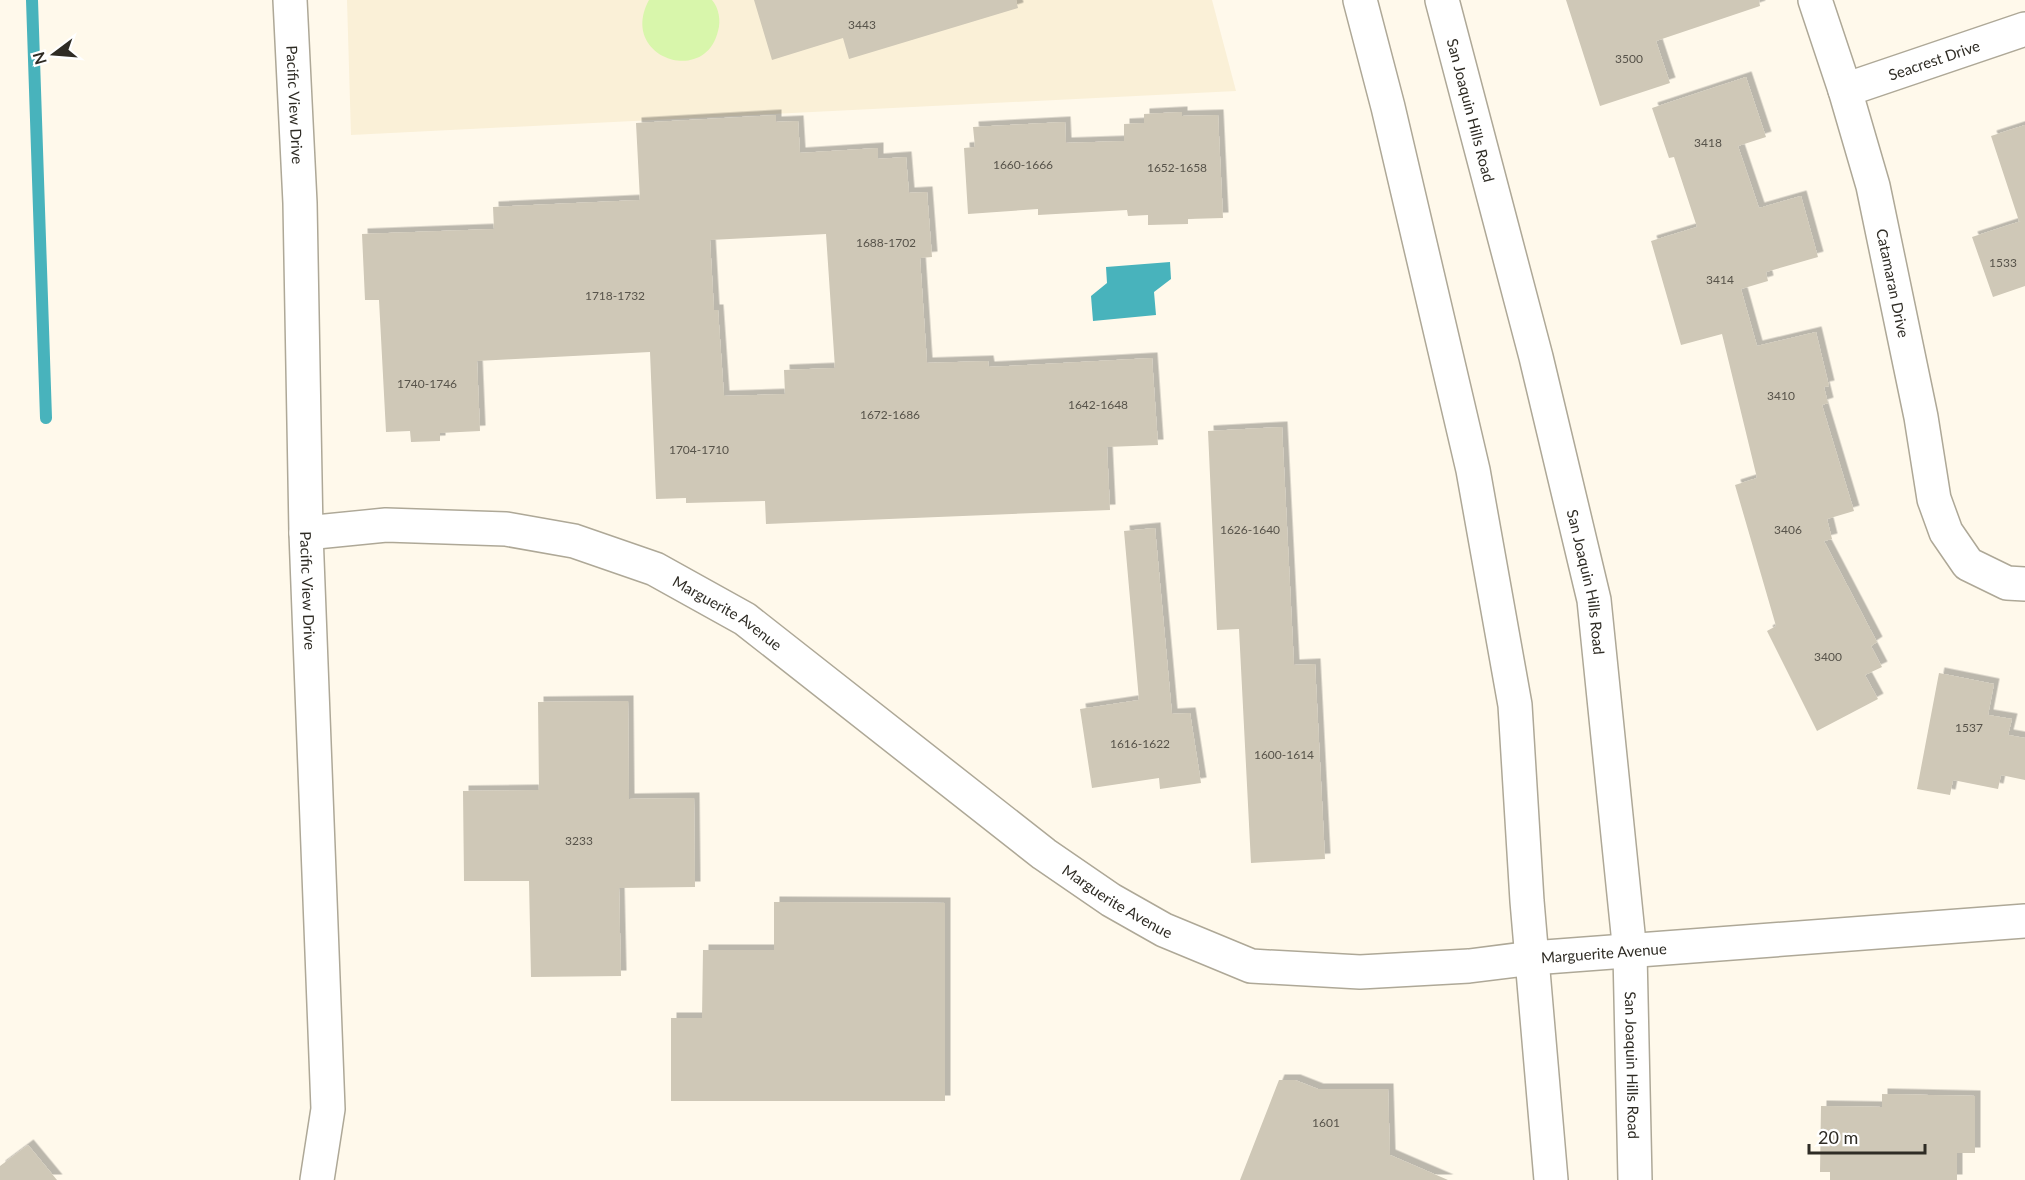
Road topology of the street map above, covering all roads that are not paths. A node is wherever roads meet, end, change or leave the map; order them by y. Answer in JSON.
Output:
{"nodes":[{"id":1,"x":290,"y":0,"type":"edge"},
{"id":2,"x":1360,"y":0,"type":"edge"},
{"id":3,"x":1442,"y":0,"type":"edge"},
{"id":4,"x":1815,"y":0,"type":"edge"},
{"id":5,"x":2025,"y":29,"type":"edge"},
{"id":6,"x":1845,"y":90,"type":"junction"},
{"id":7,"x":306,"y":533,"type":"junction"},
{"id":8,"x":2025,"y":584,"type":"edge"},
{"id":9,"x":2025,"y":921,"type":"edge"},
{"id":10,"x":1630,"y":953,"type":"junction"},
{"id":11,"x":1532,"y":958,"type":"junction"},
{"id":12,"x":317,"y":1180,"type":"edge"},
{"id":13,"x":1551,"y":1180,"type":"edge"},
{"id":14,"x":1635,"y":1180,"type":"edge"}],
"edges":[{"from":1,"to":7,"type":"street","name":"Pacific View Drive"},
{"from":2,"to":11,"type":"street"},
{"from":3,"to":10,"type":"street","name":"San Joaquin Hills Road"},
{"from":4,"to":6,"type":"street","name":"Catamaran Drive"},
{"from":5,"to":6,"type":"street","name":"Seacrest Drive"},
{"from":6,"to":8,"type":"street","name":"Catamaran Drive"},
{"from":7,"to":11,"type":"street","name":"Marguerite Avenue"},
{"from":7,"to":12,"type":"street","name":"Pacific View Drive"},
{"from":9,"to":10,"type":"street","name":"Marguerite Avenue"},
{"from":10,"to":11,"type":"street","name":"Marguerite Avenue"},
{"from":10,"to":14,"type":"street","name":"San Joaquin Hills Road"},
{"from":11,"to":13,"type":"street"}]}
